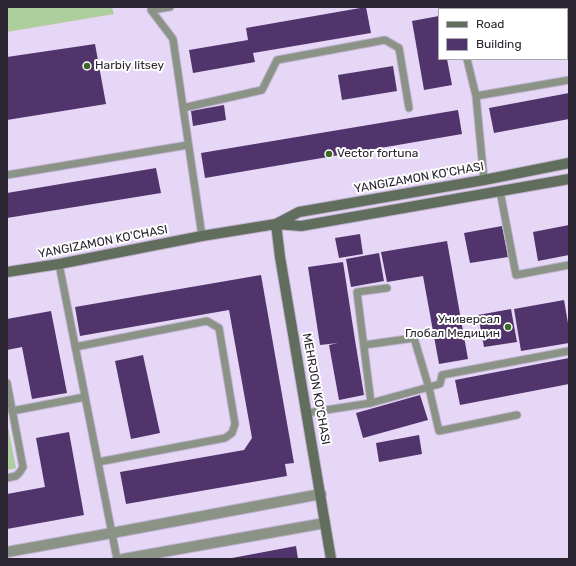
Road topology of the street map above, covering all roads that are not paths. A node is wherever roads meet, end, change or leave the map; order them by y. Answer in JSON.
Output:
{"nodes":[{"id":1,"x":170,"y":7,"type":"edge"},
{"id":2,"x":467,"y":60,"type":"edge"},
{"id":3,"x":569,"y":80,"type":"edge"},
{"id":4,"x":476,"y":96,"type":"junction"},
{"id":5,"x":183,"y":108,"type":"junction"},
{"id":6,"x":410,"y":108,"type":"dead end"},
{"id":7,"x":188,"y":145,"type":"junction"},
{"id":8,"x":569,"y":163,"type":"edge"},
{"id":9,"x":7,"y":175,"type":"edge"},
{"id":10,"x":569,"y":178,"type":"edge"},
{"id":11,"x":484,"y":180,"type":"junction"},
{"id":12,"x":500,"y":191,"type":"junction"},
{"id":13,"x":276,"y":224,"type":"junction"},
{"id":14,"x":202,"y":236,"type":"junction"},
{"id":15,"x":58,"y":264,"type":"junction"},
{"id":16,"x":569,"y":265,"type":"edge"},
{"id":17,"x":7,"y":272,"type":"edge"},
{"id":18,"x":387,"y":288,"type":"dead end"},
{"id":19,"x":364,"y":345,"type":"junction"},
{"id":20,"x":75,"y":347,"type":"junction"},
{"id":21,"x":569,"y":351,"type":"edge"},
{"id":22,"x":7,"y":384,"type":"edge"},
{"id":23,"x":429,"y":388,"type":"junction"},
{"id":24,"x":85,"y":397,"type":"junction"},
{"id":25,"x":371,"y":403,"type":"junction"},
{"id":26,"x":12,"y":411,"type":"junction"},
{"id":27,"x":307,"y":413,"type":"junction"},
{"id":28,"x":517,"y":414,"type":"dead end"},
{"id":29,"x":98,"y":462,"type":"junction"},
{"id":30,"x":7,"y":478,"type":"edge"},
{"id":31,"x":320,"y":494,"type":"junction"},
{"id":32,"x":325,"y":523,"type":"junction"},
{"id":33,"x":112,"y":533,"type":"junction"},
{"id":34,"x":7,"y":552,"type":"edge"},
{"id":35,"x":141,"y":557,"type":"edge"},
{"id":36,"x":117,"y":559,"type":"edge"},
{"id":37,"x":123,"y":559,"type":"edge"},
{"id":38,"x":331,"y":559,"type":"edge"}],
"edges":[{"from":1,"to":5,"type":"lane"},
{"from":2,"to":4,"type":"lane"},
{"from":3,"to":4,"type":"lane"},
{"from":4,"to":11,"type":"lane"},
{"from":5,"to":6,"type":"lane"},
{"from":5,"to":7,"type":"lane"},
{"from":7,"to":9,"type":"lane"},
{"from":7,"to":14,"type":"lane"},
{"from":8,"to":11,"type":"main road","name":"YANGIZAMON KO'CHASI"},
{"from":10,"to":12,"type":"main road","name":"YANGIZAMON KO'CHASI"},
{"from":11,"to":13,"type":"main road","name":"YANGIZAMON KO'CHASI"},
{"from":12,"to":13,"type":"main road","name":"YANGIZAMON KO'CHASI"},
{"from":12,"to":16,"type":"lane"},
{"from":13,"to":14,"type":"main road","name":"YANGIZAMON KO'CHASI"},
{"from":13,"to":27,"type":"main road","name":"MEHRJON KO'CHASI"},
{"from":14,"to":15,"type":"main road","name":"YANGIZAMON KO'CHASI"},
{"from":15,"to":17,"type":"main road","name":"YANGIZAMON KO'CHASI"},
{"from":15,"to":20,"type":"lane"},
{"from":18,"to":19,"type":"lane"},
{"from":19,"to":23,"type":"lane"},
{"from":19,"to":25,"type":"lane"},
{"from":20,"to":24,"type":"lane"},
{"from":20,"to":29,"type":"lane"},
{"from":21,"to":23,"type":"lane"},
{"from":22,"to":26,"type":"lane"},
{"from":23,"to":25,"type":"lane"},
{"from":23,"to":28,"type":"lane"},
{"from":24,"to":26,"type":"lane"},
{"from":24,"to":29,"type":"lane"},
{"from":25,"to":27,"type":"lane"},
{"from":26,"to":30,"type":"lane"},
{"from":27,"to":31,"type":"main road","name":"MEHRJON KO'CHASI"},
{"from":29,"to":33,"type":"lane"},
{"from":31,"to":32,"type":"main road","name":"MEHRJON KO'CHASI"},
{"from":31,"to":33,"type":"street"},
{"from":32,"to":35,"type":"street"},
{"from":32,"to":38,"type":"main road","name":"MEHRJON KO'CHASI"},
{"from":33,"to":34,"type":"street"},
{"from":33,"to":36,"type":"lane"},
{"from":35,"to":37,"type":"street"}]}
